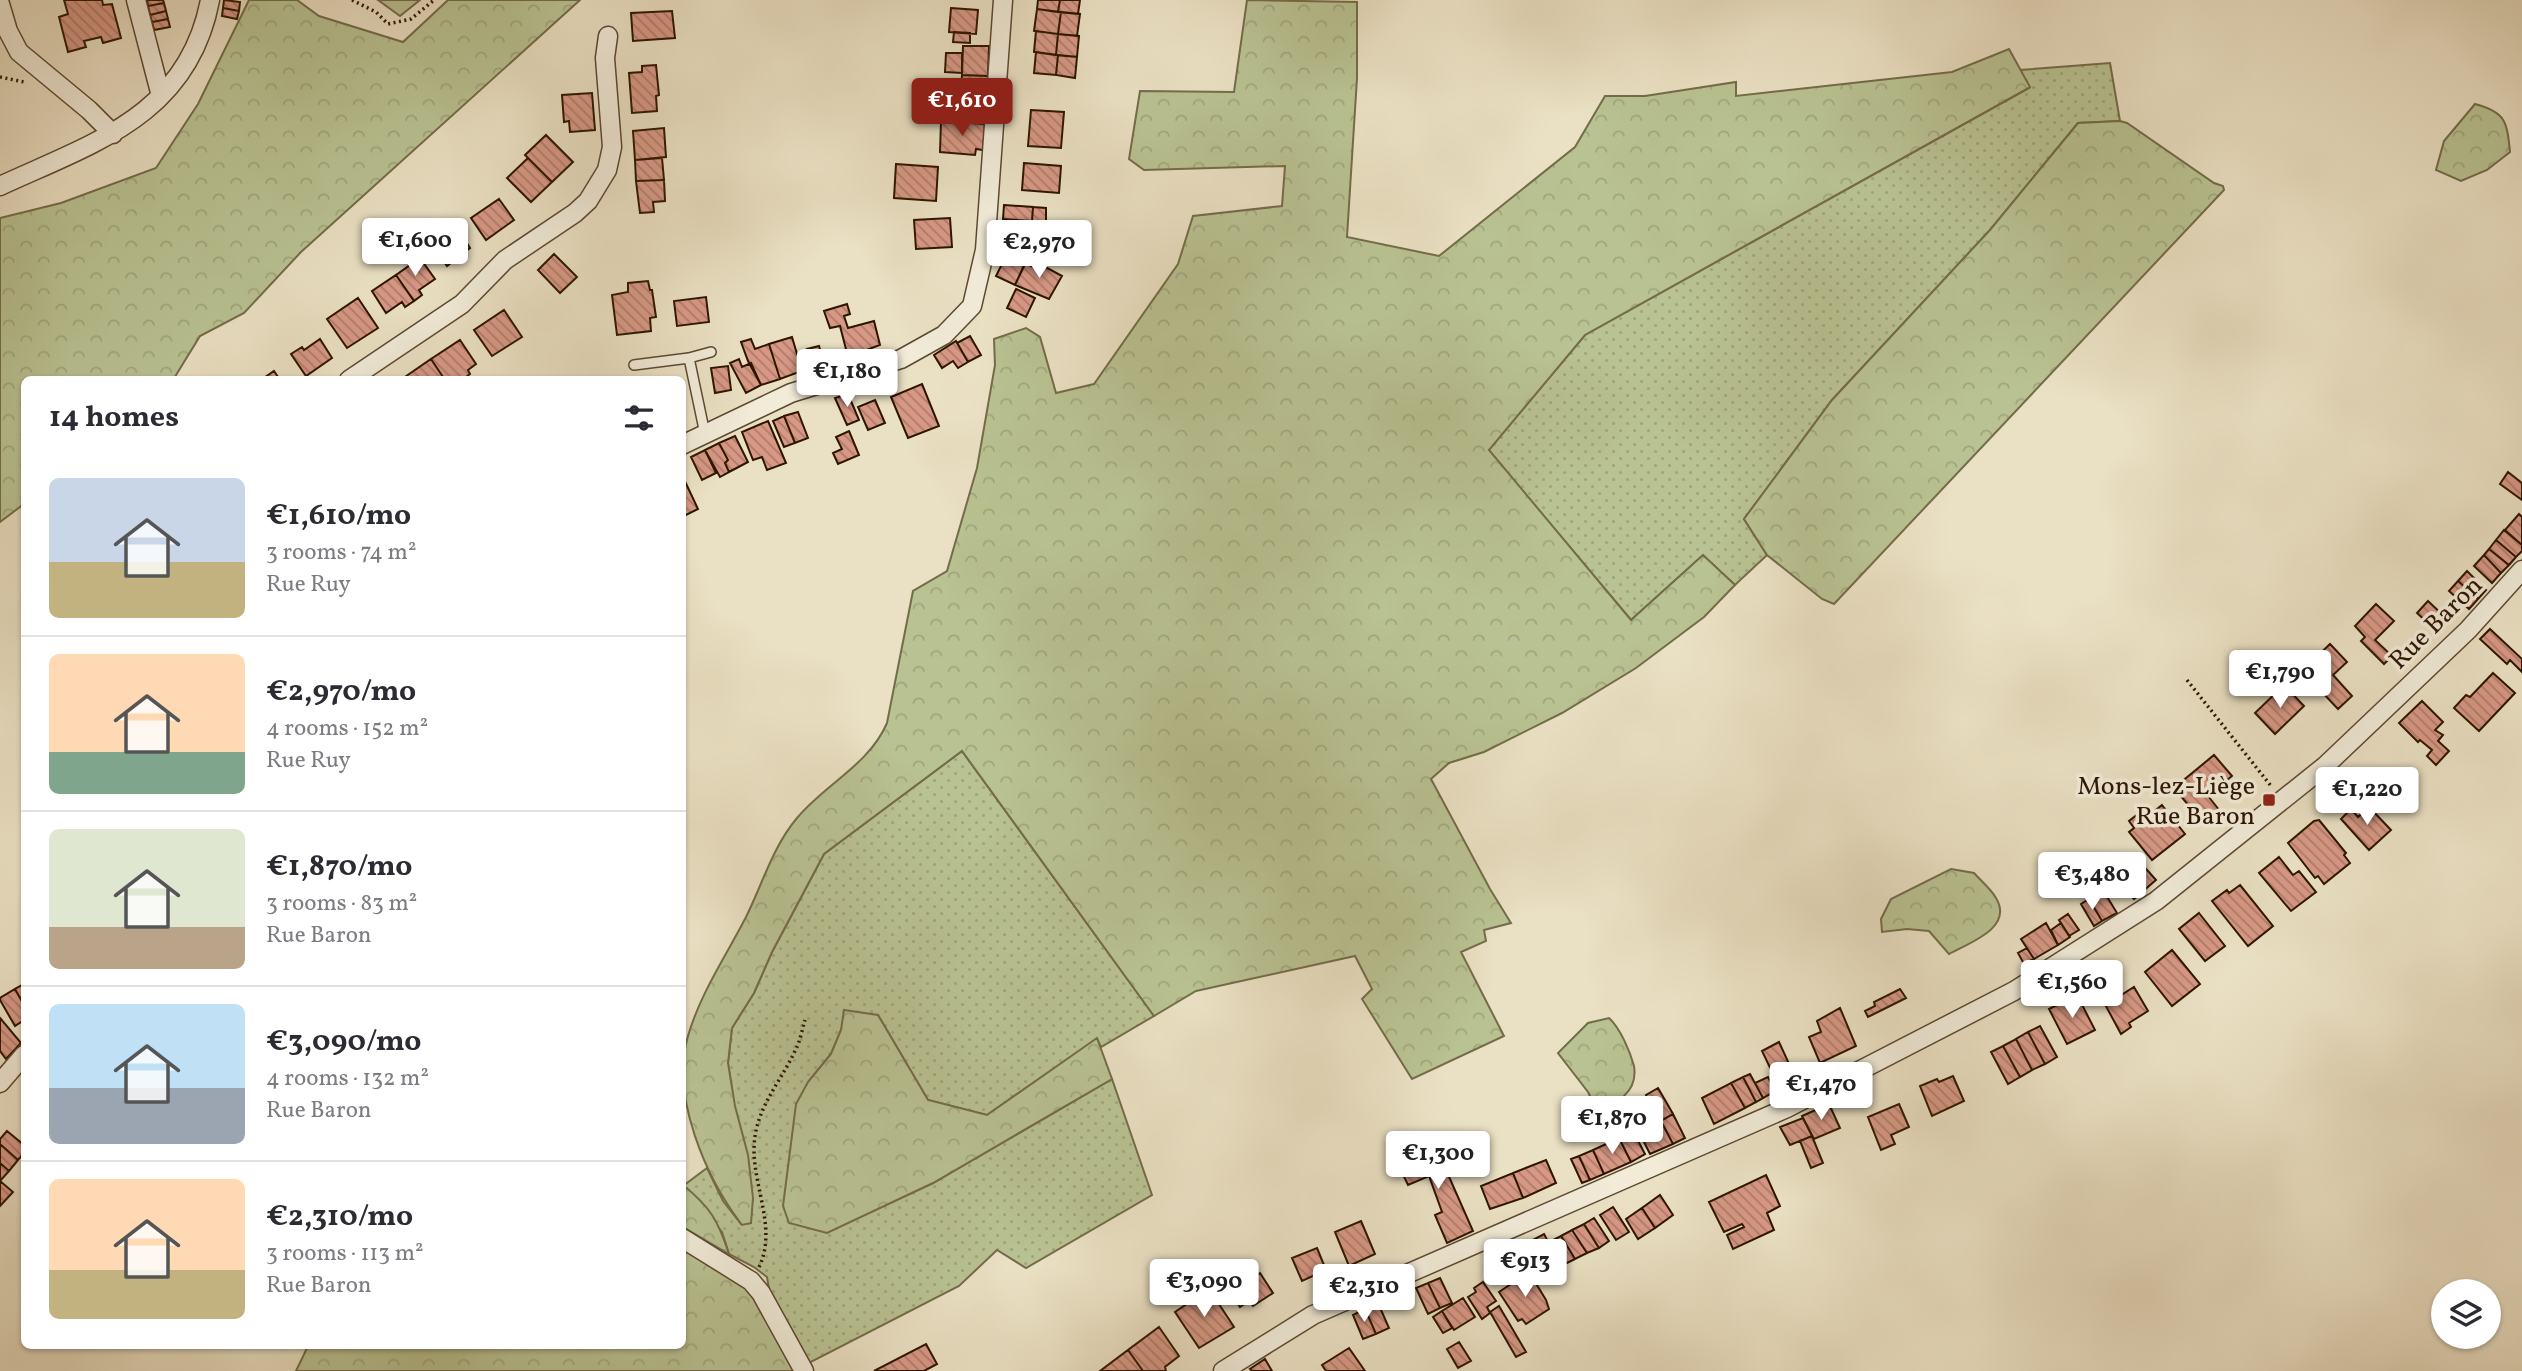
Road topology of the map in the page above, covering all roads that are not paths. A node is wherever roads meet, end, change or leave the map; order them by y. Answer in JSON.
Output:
{"nodes":[{"id":1,"x":136,"y":0,"type":"edge"},
{"id":2,"x":210,"y":0,"type":"edge"},
{"id":3,"x":1003,"y":0,"type":"edge"},
{"id":4,"x":0,"y":4,"type":"edge"},
{"id":5,"x":608,"y":36,"type":"dead end"},
{"id":6,"x":161,"y":96,"type":"junction"},
{"id":7,"x":113,"y":134,"type":"junction"},
{"id":8,"x":0,"y":186,"type":"edge"},
{"id":9,"x":711,"y":352,"type":"dead end"},
{"id":10,"x":689,"y":358,"type":"junction"},
{"id":11,"x":634,"y":365,"type":"dead end"},
{"id":12,"x":355,"y":376,"type":"edge"},
{"id":13,"x":705,"y":434,"type":"junction"},
{"id":14,"x":686,"y":443,"type":"edge"},
{"id":15,"x":2522,"y":570,"type":"edge"},
{"id":16,"x":21,"y":1058,"type":"edge"},
{"id":17,"x":0,"y":1083,"type":"edge"},
{"id":18,"x":686,"y":1240,"type":"edge"},
{"id":19,"x":804,"y":1371,"type":"edge"},
{"id":20,"x":1223,"y":1371,"type":"edge"}],
"edges":[{"from":1,"to":6,"type":"street"},
{"from":2,"to":6,"type":"street"},
{"from":3,"to":13,"type":"street"},
{"from":4,"to":7,"type":"street"},
{"from":5,"to":12,"type":"street"},
{"from":6,"to":7,"type":"street"},
{"from":7,"to":8,"type":"street"},
{"from":9,"to":10,"type":"lane"},
{"from":10,"to":11,"type":"lane"},
{"from":10,"to":13,"type":"lane"},
{"from":13,"to":14,"type":"street"},
{"from":15,"to":20,"type":"street","name":"Rue Baron"},
{"from":16,"to":17,"type":"street"},
{"from":18,"to":19,"type":"street"}]}
